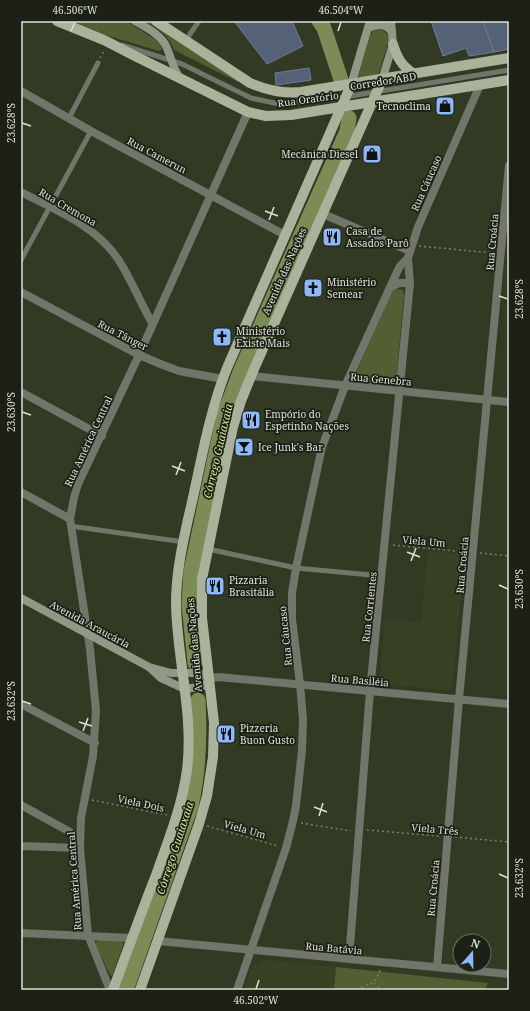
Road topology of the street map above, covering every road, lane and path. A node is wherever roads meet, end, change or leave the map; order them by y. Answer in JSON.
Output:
{"nodes":[{"id":1,"x":57,"y":21,"type":"edge"},
{"id":2,"x":135,"y":21,"type":"edge"},
{"id":3,"x":156,"y":21,"type":"edge"},
{"id":4,"x":199,"y":21,"type":"edge"},
{"id":5,"x":391,"y":21,"type":"edge"},
{"id":6,"x":369,"y":25,"type":"edge"},
{"id":7,"x":392,"y":32,"type":"junction"},
{"id":8,"x":104,"y":40,"type":"junction"},
{"id":9,"x":186,"y":40,"type":"junction"},
{"id":10,"x":393,"y":44,"type":"junction"},
{"id":11,"x":509,"y":58,"type":"edge"},
{"id":12,"x":171,"y":60,"type":"junction"},
{"id":13,"x":98,"y":64,"type":"dead end"},
{"id":14,"x":509,"y":70,"type":"edge"},
{"id":15,"x":414,"y":74,"type":"junction"},
{"id":16,"x":180,"y":78,"type":"junction"},
{"id":17,"x":382,"y":80,"type":"junction"},
{"id":18,"x":509,"y":80,"type":"edge"},
{"id":19,"x":351,"y":85,"type":"junction"},
{"id":20,"x":480,"y":85,"type":"junction"},
{"id":21,"x":21,"y":91,"type":"edge"},
{"id":22,"x":376,"y":91,"type":"junction"},
{"id":23,"x":346,"y":96,"type":"junction"},
{"id":24,"x":372,"y":102,"type":"junction"},
{"id":25,"x":342,"y":107,"type":"junction"},
{"id":26,"x":248,"y":112,"type":"junction"},
{"id":27,"x":69,"y":118,"type":"junction"},
{"id":28,"x":91,"y":131,"type":"junction"},
{"id":29,"x":509,"y":165,"type":"edge"},
{"id":30,"x":21,"y":192,"type":"edge"},
{"id":31,"x":210,"y":196,"type":"junction"},
{"id":32,"x":49,"y":207,"type":"junction"},
{"id":33,"x":323,"y":214,"type":"junction"},
{"id":34,"x":285,"y":235,"type":"junction"},
{"id":35,"x":410,"y":251,"type":"junction"},
{"id":36,"x":501,"y":254,"type":"junction"},
{"id":37,"x":21,"y":260,"type":"edge"},
{"id":38,"x":410,"y":283,"type":"junction"},
{"id":39,"x":390,"y":288,"type":"junction"},
{"id":40,"x":21,"y":292,"type":"edge"},
{"id":41,"x":152,"y":323,"type":"junction"},
{"id":42,"x":139,"y":355,"type":"junction"},
{"id":43,"x":251,"y":376,"type":"junction"},
{"id":44,"x":226,"y":383,"type":"junction"},
{"id":45,"x":345,"y":386,"type":"junction"},
{"id":46,"x":238,"y":391,"type":"dead end"},
{"id":47,"x":400,"y":391,"type":"junction"},
{"id":48,"x":21,"y":392,"type":"edge"},
{"id":49,"x":487,"y":400,"type":"junction"},
{"id":50,"x":509,"y":402,"type":"edge"},
{"id":51,"x":102,"y":436,"type":"junction"},
{"id":52,"x":21,"y":492,"type":"edge"},
{"id":53,"x":70,"y":522,"type":"junction"},
{"id":54,"x":184,"y":542,"type":"junction"},
{"id":55,"x":385,"y":545,"type":"junction"},
{"id":56,"x":207,"y":549,"type":"junction"},
{"id":57,"x":473,"y":553,"type":"junction"},
{"id":58,"x":509,"y":556,"type":"edge"},
{"id":59,"x":296,"y":568,"type":"junction"},
{"id":60,"x":382,"y":576,"type":"junction"},
{"id":61,"x":21,"y":598,"type":"edge"},
{"id":62,"x":86,"y":633,"type":"junction"},
{"id":63,"x":149,"y":667,"type":"junction"},
{"id":64,"x":192,"y":673,"type":"junction"},
{"id":65,"x":210,"y":678,"type":"junction"},
{"id":66,"x":300,"y":684,"type":"junction"},
{"id":67,"x":193,"y":688,"type":"junction"},
{"id":68,"x":370,"y":691,"type":"junction"},
{"id":69,"x":459,"y":700,"type":"junction"},
{"id":70,"x":21,"y":704,"type":"edge"},
{"id":71,"x":509,"y":704,"type":"edge"},
{"id":72,"x":95,"y":743,"type":"junction"},
{"id":73,"x":85,"y":798,"type":"junction"},
{"id":74,"x":21,"y":805,"type":"edge"},
{"id":75,"x":177,"y":817,"type":"junction"},
{"id":76,"x":294,"y":821,"type":"junction"},
{"id":77,"x":200,"y":824,"type":"junction"},
{"id":78,"x":359,"y":831,"type":"junction"},
{"id":79,"x":80,"y":837,"type":"junction"},
{"id":80,"x":448,"y":837,"type":"junction"},
{"id":81,"x":509,"y":842,"type":"edge"},
{"id":82,"x":21,"y":846,"type":"edge"},
{"id":83,"x":80,"y":848,"type":"junction"},
{"id":84,"x":286,"y":848,"type":"junction"},
{"id":85,"x":21,"y":933,"type":"edge"},
{"id":86,"x":88,"y":935,"type":"junction"},
{"id":87,"x":132,"y":938,"type":"junction"},
{"id":88,"x":158,"y":942,"type":"junction"},
{"id":89,"x":251,"y":950,"type":"junction"},
{"id":90,"x":349,"y":959,"type":"junction"},
{"id":91,"x":382,"y":962,"type":"junction"},
{"id":92,"x":436,"y":968,"type":"junction"},
{"id":93,"x":509,"y":974,"type":"edge"},
{"id":94,"x":374,"y":983,"type":"junction"},
{"id":95,"x":110,"y":990,"type":"edge"},
{"id":96,"x":113,"y":990,"type":"edge"},
{"id":97,"x":140,"y":990,"type":"edge"},
{"id":98,"x":236,"y":990,"type":"edge"},
{"id":99,"x":357,"y":990,"type":"edge"},
{"id":100,"x":382,"y":990,"type":"edge"}],
"edges":[{"from":1,"to":8,"type":"main road","name":"Rua Oratório"},
{"from":2,"to":12,"type":"main road"},
{"from":3,"to":9,"type":"main road","name":"Rua Oratório"},
{"from":4,"to":9,"type":"lane"},
{"from":5,"to":7,"type":"main road"},
{"from":6,"to":7,"type":"main road"},
{"from":6,"to":19,"type":"main road"},
{"from":7,"to":10,"type":"main road"},
{"from":8,"to":12,"type":"lane","name":"Corredor ABD"},
{"from":8,"to":16,"type":"main road","name":"Rua Oratório"},
{"from":9,"to":19,"type":"main road","name":"Rua Oratório"},
{"from":10,"to":15,"type":"main road"},
{"from":10,"to":17,"type":"main road"},
{"from":11,"to":15,"type":"main road","name":"Rua Oratório"},
{"from":12,"to":16,"type":"main road"},
{"from":12,"to":23,"type":"lane","name":"Corredor ABD"},
{"from":13,"to":27,"type":"lane"},
{"from":14,"to":22,"type":"lane","name":"Corredor ABD"},
{"from":15,"to":17,"type":"main road","name":"Rua Oratório"},
{"from":16,"to":26,"type":"main road","name":"Rua Oratório"},
{"from":17,"to":19,"type":"main road","name":"Rua Oratório"},
{"from":17,"to":22,"type":"main road","name":"Avenida das Nações"},
{"from":18,"to":20,"type":"main road","name":"Rua Oratório"},
{"from":19,"to":23,"type":"main road","name":"Avenida das Nações"},
{"from":20,"to":24,"type":"main road","name":"Rua Oratório"},
{"from":20,"to":35,"type":"street","name":"Rua Cáucaso"},
{"from":21,"to":27,"type":"street","name":"Rua Camerun"},
{"from":22,"to":23,"type":"lane","name":"Corredor ABD"},
{"from":22,"to":24,"type":"main road","name":"Avenida das Nações"},
{"from":23,"to":25,"type":"main road","name":"Avenida das Nações"},
{"from":24,"to":25,"type":"main road","name":"Rua Oratório"},
{"from":24,"to":33,"type":"main road","name":"Avenida das Nações"},
{"from":25,"to":26,"type":"main road","name":"Rua Oratório"},
{"from":25,"to":34,"type":"main road","name":"Avenida das Nações"},
{"from":26,"to":31,"type":"street","name":"Rua América Central"},
{"from":27,"to":28,"type":"street","name":"Rua Camerun"},
{"from":28,"to":31,"type":"street","name":"Rua Camerun"},
{"from":28,"to":32,"type":"lane"},
{"from":29,"to":36,"type":"street","name":"Rua Croácia"},
{"from":30,"to":32,"type":"street","name":"Rua Cremona"},
{"from":31,"to":34,"type":"street","name":"Rua Camerun"},
{"from":31,"to":41,"type":"street","name":"Rua América Central"},
{"from":32,"to":37,"type":"lane"},
{"from":32,"to":41,"type":"street","name":"Rua Cremona"},
{"from":33,"to":35,"type":"street"},
{"from":33,"to":43,"type":"main road","name":"Avenida das Nações"},
{"from":34,"to":44,"type":"main road","name":"Avenida das Nações"},
{"from":35,"to":36,"type":"path"},
{"from":35,"to":38,"type":"street","name":"Rua Corrientes"},
{"from":35,"to":39,"type":"street","name":"Rua Cáucaso"},
{"from":36,"to":49,"type":"street","name":"Rua Croácia"},
{"from":38,"to":39,"type":"street"},
{"from":38,"to":47,"type":"street","name":"Rua Corrientes"},
{"from":39,"to":45,"type":"street","name":"Rua Cáucaso"},
{"from":40,"to":42,"type":"street","name":"Rua Tânger"},
{"from":41,"to":42,"type":"street","name":"Rua América Central"},
{"from":42,"to":44,"type":"street","name":"Rua Tânger"},
{"from":42,"to":51,"type":"street","name":"Rua América Central"},
{"from":43,"to":45,"type":"street","name":"Rua Genebra"},
{"from":43,"to":56,"type":"main road","name":"Avenida das Nações"},
{"from":44,"to":46,"type":"path"},
{"from":44,"to":54,"type":"main road","name":"Avenida das Nações"},
{"from":45,"to":47,"type":"street","name":"Rua Genebra"},
{"from":45,"to":59,"type":"street","name":"Rua Cáucaso"},
{"from":47,"to":49,"type":"street","name":"Rua Genebra"},
{"from":47,"to":55,"type":"street","name":"Rua Corrientes"},
{"from":48,"to":51,"type":"street"},
{"from":49,"to":50,"type":"street","name":"Rua Genebra"},
{"from":49,"to":57,"type":"street","name":"Rua Croácia"},
{"from":51,"to":53,"type":"street","name":"Rua América Central"},
{"from":52,"to":53,"type":"street"},
{"from":53,"to":54,"type":"lane"},
{"from":53,"to":62,"type":"street","name":"Rua América Central"},
{"from":54,"to":64,"type":"main road","name":"Avenida das Nações"},
{"from":55,"to":57,"type":"path","name":"Viela Um"},
{"from":55,"to":60,"type":"street","name":"Rua Corrientes"},
{"from":56,"to":59,"type":"lane"},
{"from":56,"to":65,"type":"main road","name":"Avenida das Nações"},
{"from":57,"to":58,"type":"path","name":"Viela Um"},
{"from":57,"to":69,"type":"street","name":"Rua Croácia"},
{"from":59,"to":60,"type":"lane"},
{"from":59,"to":66,"type":"street","name":"Rua Cáucaso"},
{"from":60,"to":68,"type":"street","name":"Rua Corrientes"},
{"from":61,"to":62,"type":"main road","name":"Avenida Araucária"},
{"from":62,"to":63,"type":"main road","name":"Avenida Araucária"},
{"from":62,"to":72,"type":"street","name":"Rua América Central"},
{"from":63,"to":64,"type":"main road","name":"Avenida Araucária"},
{"from":63,"to":67,"type":"main road","name":"Avenida Araucária"},
{"from":64,"to":65,"type":"main road","name":"Avenida Araucária"},
{"from":64,"to":67,"type":"main road","name":"Avenida das Nações"},
{"from":65,"to":66,"type":"street","name":"Rua Basiléia"},
{"from":65,"to":67,"type":"main road"},
{"from":65,"to":77,"type":"main road","name":"Avenida das Nações"},
{"from":66,"to":68,"type":"street","name":"Rua Basiléia"},
{"from":66,"to":76,"type":"street","name":"Rua Cáucaso"},
{"from":67,"to":75,"type":"main road","name":"Avenida das Nações"},
{"from":68,"to":69,"type":"street","name":"Rua Basiléia"},
{"from":68,"to":78,"type":"street","name":"Rua Corrientes"},
{"from":69,"to":71,"type":"street","name":"Rua Basiléia"},
{"from":69,"to":80,"type":"street","name":"Rua Croácia"},
{"from":70,"to":72,"type":"street"},
{"from":72,"to":73,"type":"street","name":"Rua América Central"},
{"from":73,"to":75,"type":"path","name":"Viela Dois"},
{"from":73,"to":79,"type":"street","name":"Rua América Central"},
{"from":74,"to":79,"type":"street"},
{"from":75,"to":87,"type":"main road","name":"Avenida das Nações"},
{"from":76,"to":78,"type":"path","name":"Viela Três"},
{"from":76,"to":84,"type":"street","name":"Rua Cáucaso"},
{"from":77,"to":84,"type":"path","name":"Viela Um"},
{"from":77,"to":88,"type":"main road","name":"Avenida das Nações"},
{"from":78,"to":80,"type":"path","name":"Viela Três"},
{"from":78,"to":90,"type":"street","name":"Rua Corrientes"},
{"from":79,"to":83,"type":"street","name":"Rua América Central"},
{"from":80,"to":81,"type":"path","name":"Viela Três"},
{"from":80,"to":92,"type":"street","name":"Rua Croácia"},
{"from":82,"to":83,"type":"street"},
{"from":83,"to":86,"type":"street","name":"Rua América Central"},
{"from":84,"to":89,"type":"street","name":"Rua Cáucaso"},
{"from":85,"to":86,"type":"street"},
{"from":86,"to":87,"type":"street"},
{"from":86,"to":95,"type":"street","name":"Rua América Central"},
{"from":87,"to":96,"type":"main road","name":"Avenida das Nações"},
{"from":88,"to":89,"type":"street","name":"Rua Batávia"},
{"from":88,"to":97,"type":"main road","name":"Avenida das Nações"},
{"from":89,"to":90,"type":"street","name":"Rua Batávia"},
{"from":89,"to":98,"type":"street","name":"Rua Cáucaso"},
{"from":90,"to":91,"type":"street","name":"Rua Batávia"},
{"from":91,"to":92,"type":"street","name":"Rua Batávia"},
{"from":91,"to":94,"type":"path"},
{"from":92,"to":93,"type":"street","name":"Rua Batávia"},
{"from":94,"to":99,"type":"path"},
{"from":94,"to":100,"type":"path"}]}
